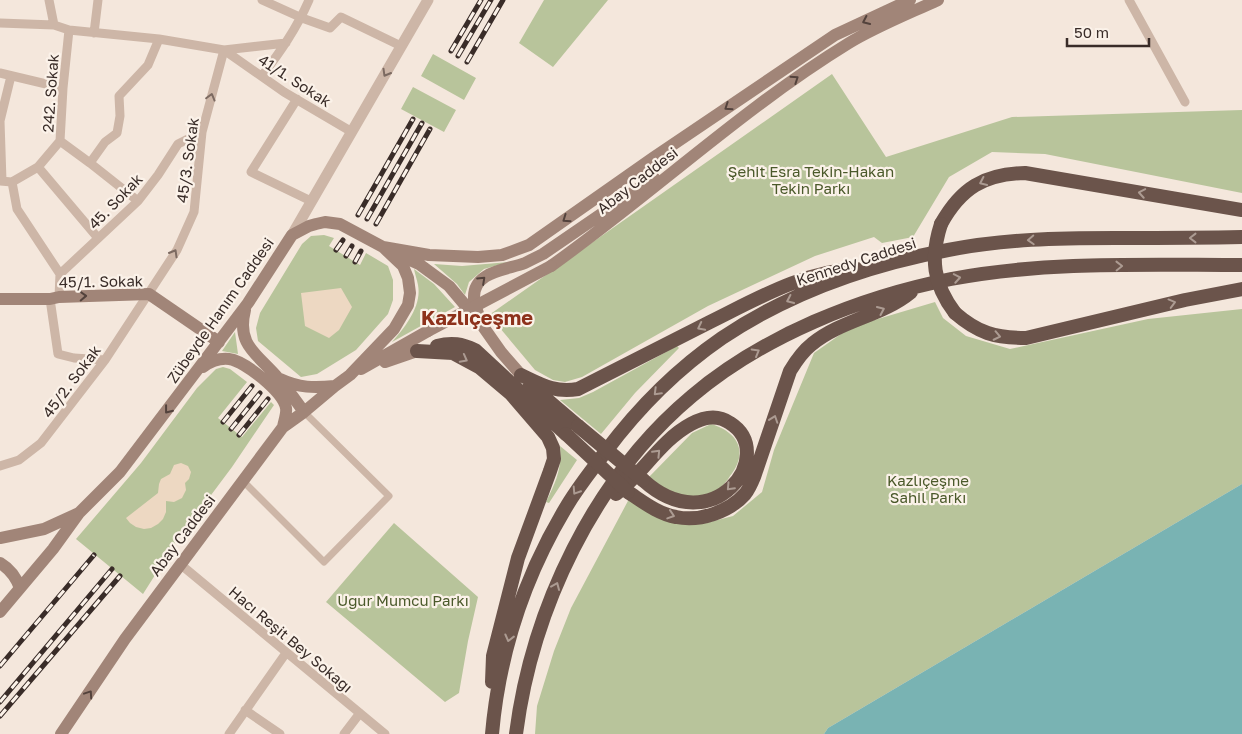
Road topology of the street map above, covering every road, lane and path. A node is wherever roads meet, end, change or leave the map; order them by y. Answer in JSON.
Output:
{"nodes":[{"id":1,"x":49,"y":0,"type":"edge"},
{"id":2,"x":98,"y":0,"type":"edge"},
{"id":3,"x":262,"y":0,"type":"edge"},
{"id":4,"x":309,"y":0,"type":"edge"},
{"id":5,"x":428,"y":0,"type":"edge"},
{"id":6,"x":910,"y":0,"type":"edge"},
{"id":7,"x":938,"y":0,"type":"edge"},
{"id":8,"x":1129,"y":0,"type":"edge"},
{"id":9,"x":302,"y":18,"type":"junction"},
{"id":10,"x":0,"y":23,"type":"edge"},
{"id":11,"x":54,"y":25,"type":"junction"},
{"id":12,"x":69,"y":30,"type":"junction"},
{"id":13,"x":94,"y":33,"type":"junction"},
{"id":14,"x":159,"y":39,"type":"junction"},
{"id":15,"x":286,"y":43,"type":"junction"},
{"id":16,"x":401,"y":46,"type":"junction"},
{"id":17,"x":224,"y":50,"type":"junction"},
{"id":18,"x":0,"y":73,"type":"edge"},
{"id":19,"x":11,"y":76,"type":"junction"},
{"id":20,"x":262,"y":76,"type":"junction"},
{"id":21,"x":62,"y":88,"type":"junction"},
{"id":22,"x":297,"y":99,"type":"junction"},
{"id":23,"x":1185,"y":102,"type":"dead end"},
{"id":24,"x":0,"y":120,"type":"edge"},
{"id":25,"x":202,"y":132,"type":"junction"},
{"id":26,"x":352,"y":132,"type":"junction"},
{"id":27,"x":60,"y":141,"type":"junction"},
{"id":28,"x":701,"y":151,"type":"junction"},
{"id":29,"x":90,"y":163,"type":"junction"},
{"id":30,"x":38,"y":167,"type":"junction"},
{"id":31,"x":1,"y":181,"type":"edge"},
{"id":32,"x":12,"y":182,"type":"junction"},
{"id":33,"x":138,"y":201,"type":"junction"},
{"id":34,"x":310,"y":201,"type":"junction"},
{"id":35,"x":1242,"y":210,"type":"edge"},
{"id":36,"x":292,"y":235,"type":"junction"},
{"id":37,"x":1242,"y":237,"type":"edge"},
{"id":38,"x":98,"y":238,"type":"junction"},
{"id":39,"x":383,"y":247,"type":"junction"},
{"id":40,"x":1242,"y":265,"type":"edge"},
{"id":41,"x":878,"y":268,"type":"junction"},
{"id":42,"x":60,"y":274,"type":"junction"},
{"id":43,"x":919,"y":286,"type":"junction"},
{"id":44,"x":1242,"y":289,"type":"edge"},
{"id":45,"x":149,"y":294,"type":"junction"},
{"id":46,"x":55,"y":298,"type":"junction"},
{"id":47,"x":0,"y":299,"type":"edge"},
{"id":48,"x":248,"y":303,"type":"junction"},
{"id":49,"x":482,"y":325,"type":"junction"},
{"id":50,"x":219,"y":342,"type":"junction"},
{"id":51,"x":417,"y":351,"type":"junction"},
{"id":52,"x":105,"y":360,"type":"junction"},
{"id":53,"x":197,"y":371,"type":"junction"},
{"id":54,"x":350,"y":375,"type":"junction"},
{"id":55,"x":521,"y":375,"type":"junction"},
{"id":56,"x":278,"y":378,"type":"junction"},
{"id":57,"x":335,"y":386,"type":"junction"},
{"id":58,"x":304,"y":412,"type":"junction"},
{"id":59,"x":283,"y":427,"type":"junction"},
{"id":60,"x":572,"y":430,"type":"junction"},
{"id":61,"x":0,"y":466,"type":"edge"},
{"id":62,"x":242,"y":481,"type":"junction"},
{"id":63,"x":596,"y":509,"type":"junction"},
{"id":64,"x":79,"y":514,"type":"junction"},
{"id":65,"x":2,"y":540,"type":"edge"},
{"id":66,"x":0,"y":563,"type":"edge"},
{"id":67,"x":180,"y":564,"type":"junction"},
{"id":68,"x":20,"y":588,"type":"junction"},
{"id":69,"x":0,"y":612,"type":"edge"},
{"id":70,"x":286,"y":653,"type":"junction"},
{"id":71,"x":245,"y":710,"type":"junction"},
{"id":72,"x":360,"y":713,"type":"junction"},
{"id":73,"x":493,"y":717,"type":"junction"},
{"id":74,"x":62,"y":734,"type":"edge"},
{"id":75,"x":229,"y":734,"type":"edge"},
{"id":76,"x":280,"y":734,"type":"edge"},
{"id":77,"x":344,"y":734,"type":"edge"},
{"id":78,"x":385,"y":734,"type":"edge"},
{"id":79,"x":492,"y":734,"type":"edge"},
{"id":80,"x":516,"y":734,"type":"edge"}],
"edges":[{"from":1,"to":11,"type":"street"},
{"from":2,"to":13,"type":"street"},
{"from":3,"to":9,"type":"street"},
{"from":4,"to":9,"type":"street"},
{"from":5,"to":16,"type":"street","name":"Zübeyde Hanım Caddesi"},
{"from":6,"to":39,"type":"main road","name":"Abay Caddesi","one_way":true},
{"from":28,"to":7,"type":"main road","name":"Abay Caddesi","one_way":true},
{"from":8,"to":23,"type":"street"},
{"from":9,"to":15,"type":"street"},
{"from":9,"to":16,"type":"street"},
{"from":10,"to":11,"type":"street"},
{"from":11,"to":12,"type":"street"},
{"from":12,"to":13,"type":"street"},
{"from":12,"to":21,"type":"street","name":"242. Sokak"},
{"from":13,"to":14,"type":"street"},
{"from":14,"to":17,"type":"street"},
{"from":14,"to":29,"type":"street"},
{"from":15,"to":17,"type":"street"},
{"from":15,"to":20,"type":"street"},
{"from":16,"to":26,"type":"street","name":"Zübeyde Hanım Caddesi","one_way":true},
{"from":17,"to":20,"type":"street","name":"41/1. Sokak"},
{"from":25,"to":17,"type":"street","name":"45/3. Sokak","one_way":true},
{"from":18,"to":19,"type":"street"},
{"from":19,"to":21,"type":"street"},
{"from":19,"to":24,"type":"street"},
{"from":20,"to":22,"type":"street","name":"41/1. Sokak"},
{"from":21,"to":27,"type":"street","name":"242. Sokak"},
{"from":22,"to":26,"type":"street","name":"41/1. Sokak"},
{"from":22,"to":34,"type":"street"},
{"from":24,"to":31,"type":"street"},
{"from":25,"to":33,"type":"street","name":"45. Sokak"},
{"from":45,"to":25,"type":"street","name":"45/3. Sokak","one_way":true},
{"from":26,"to":34,"type":"street","name":"Zübeyde Hanım Caddesi"},
{"from":27,"to":29,"type":"street"},
{"from":27,"to":30,"type":"street","name":"242. Sokak"},
{"from":49,"to":28,"type":"main road","one_way":true},
{"from":28,"to":54,"type":"main road","name":"Abay Caddesi","bridge":true},
{"from":29,"to":33,"type":"street"},
{"from":30,"to":32,"type":"street","name":"242. Sokak"},
{"from":30,"to":38,"type":"street"},
{"from":31,"to":32,"type":"street"},
{"from":32,"to":42,"type":"street"},
{"from":33,"to":38,"type":"street","name":"45. Sokak"},
{"from":34,"to":36,"type":"street","name":"Zübeyde Hanım Caddesi"},
{"from":35,"to":44,"type":"highway","one_way":true,"bridge":true},
{"from":36,"to":39,"type":"main road","name":"Abay Caddesi"},
{"from":36,"to":48,"type":"main road","name":"Zübeyde Hanım Caddesi"},
{"from":37,"to":41,"type":"highway","name":"Kennedy Caddesi","one_way":true},
{"from":38,"to":42,"type":"street","name":"45. Sokak"},
{"from":39,"to":49,"type":"main road"},
{"from":39,"to":54,"type":"main road","name":"Abay Caddesi"},
{"from":43,"to":40,"type":"highway","one_way":true},
{"from":41,"to":55,"type":"highway","one_way":true},
{"from":41,"to":73,"type":"highway","name":"Kennedy Caddesi","one_way":true},
{"from":42,"to":46,"type":"street"},
{"from":60,"to":43,"type":"highway","one_way":true,"bridge":true},
{"from":63,"to":43,"type":"highway","one_way":true},
{"from":46,"to":45,"type":"main road","name":"45/1. Sokak","one_way":true},
{"from":45,"to":50,"type":"main road","name":"45/1. Sokak"},
{"from":45,"to":52,"type":"street","name":"45/2. Sokak"},
{"from":46,"to":47,"type":"main road","name":"45/1. Sokak"},
{"from":46,"to":52,"type":"street"},
{"from":48,"to":50,"type":"main road","name":"Zübeyde Hanım Caddesi"},
{"from":48,"to":56,"type":"main road"},
{"from":49,"to":55,"type":"main road"},
{"from":50,"to":53,"type":"main road","name":"Zübeyde Hanım Caddesi"},
{"from":51,"to":54,"type":"main road"},
{"from":51,"to":60,"type":"highway"},
{"from":51,"to":73,"type":"highway","one_way":true},
{"from":52,"to":61,"type":"street","name":"45/2. Sokak"},
{"from":53,"to":59,"type":"main road"},
{"from":53,"to":64,"type":"main road","name":"Zübeyde Hanım Caddesi","one_way":true},
{"from":54,"to":57,"type":"main road","name":"Abay Caddesi"},
{"from":55,"to":60,"type":"highway"},
{"from":56,"to":57,"type":"main road"},
{"from":56,"to":58,"type":"main road"},
{"from":57,"to":58,"type":"main road","name":"Abay Caddesi"},
{"from":58,"to":59,"type":"main road","name":"Abay Caddesi"},
{"from":58,"to":62,"type":"street"},
{"from":59,"to":62,"type":"main road","name":"Abay Caddesi"},
{"from":63,"to":60,"type":"highway","one_way":true,"bridge":true},
{"from":62,"to":67,"type":"main road","name":"Abay Caddesi"},
{"from":80,"to":63,"type":"highway","one_way":true},
{"from":64,"to":65,"type":"main road"},
{"from":64,"to":68,"type":"main road","name":"Zübeyde Hanım Caddesi"},
{"from":66,"to":68,"type":"main road"},
{"from":67,"to":70,"type":"street","name":"Hacı Reşit Bey Sokağı"},
{"from":74,"to":67,"type":"main road","name":"Abay Caddesi","one_way":true},
{"from":68,"to":69,"type":"main road","name":"Zübeyde Hanım Caddesi"},
{"from":70,"to":71,"type":"street"},
{"from":70,"to":72,"type":"street","name":"Hacı Reşit Bey Sokağı"},
{"from":71,"to":75,"type":"street"},
{"from":71,"to":76,"type":"street"},
{"from":72,"to":77,"type":"street"},
{"from":72,"to":78,"type":"street","name":"Hacı Reşit Bey Sokağı"},
{"from":73,"to":79,"type":"highway","name":"Kennedy Caddesi"}]}
